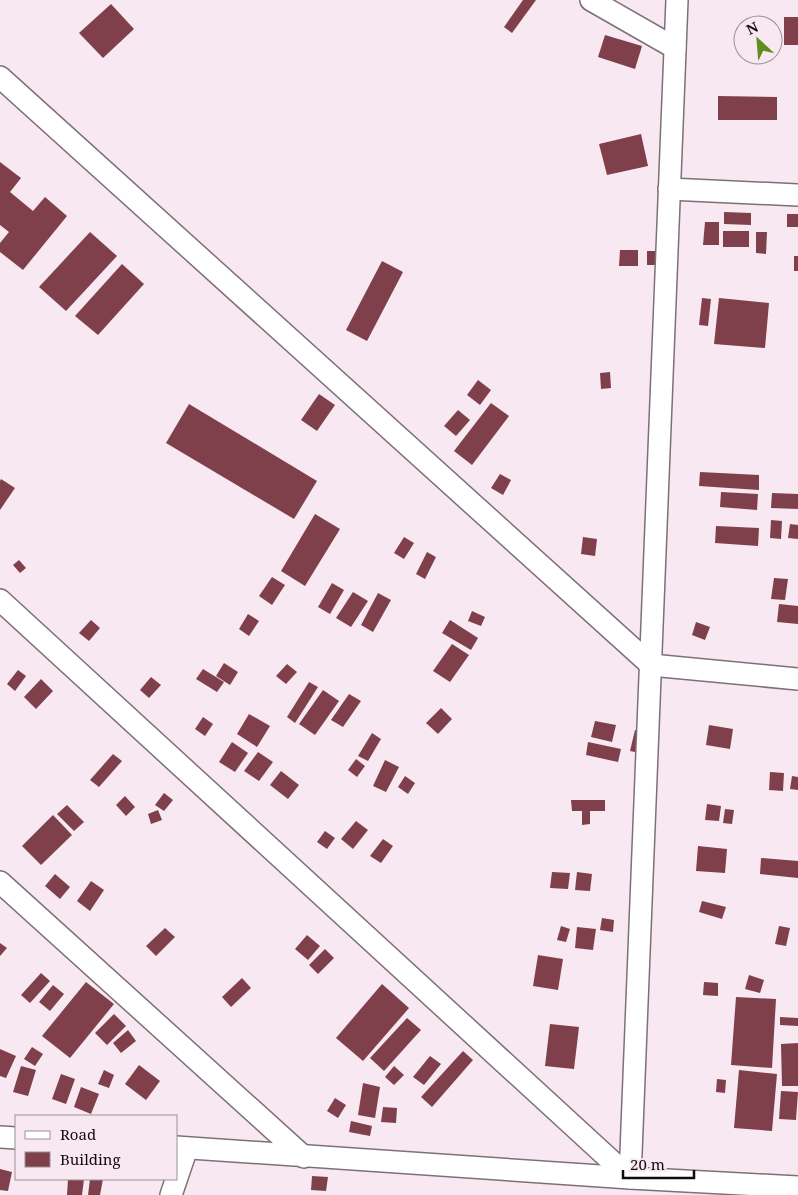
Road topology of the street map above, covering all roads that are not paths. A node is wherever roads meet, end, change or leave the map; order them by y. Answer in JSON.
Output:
{"nodes":[{"id":1,"x":591,"y":0,"type":"edge"},
{"id":2,"x":677,"y":0,"type":"edge"},
{"id":3,"x":675,"y":48,"type":"junction"},
{"id":4,"x":0,"y":77,"type":"edge"},
{"id":5,"x":670,"y":189,"type":"junction"},
{"id":6,"x":798,"y":195,"type":"edge"},
{"id":7,"x":0,"y":600,"type":"edge"},
{"id":8,"x":651,"y":666,"type":"junction"},
{"id":9,"x":798,"y":679,"type":"edge"},
{"id":10,"x":0,"y":882,"type":"edge"},
{"id":11,"x":0,"y":1137,"type":"edge"},
{"id":12,"x":15,"y":1138,"type":"edge"},
{"id":13,"x":182,"y":1148,"type":"edge"},
{"id":14,"x":304,"y":1157,"type":"junction"},
{"id":15,"x":178,"y":1165,"type":"edge"},
{"id":16,"x":630,"y":1178,"type":"junction"},
{"id":17,"x":175,"y":1180,"type":"edge"},
{"id":18,"x":798,"y":1187,"type":"edge"},
{"id":19,"x":171,"y":1195,"type":"edge"}],
"edges":[{"from":1,"to":3,"type":"street"},
{"from":2,"to":3,"type":"street"},
{"from":3,"to":5,"type":"street"},
{"from":4,"to":8,"type":"street"},
{"from":5,"to":6,"type":"street"},
{"from":5,"to":8,"type":"street"},
{"from":7,"to":16,"type":"street"},
{"from":8,"to":9,"type":"street"},
{"from":8,"to":16,"type":"street"},
{"from":10,"to":14,"type":"street"},
{"from":11,"to":12,"type":"street"},
{"from":13,"to":14,"type":"street"},
{"from":13,"to":15,"type":"street"},
{"from":14,"to":16,"type":"street"},
{"from":16,"to":18,"type":"street"},
{"from":17,"to":19,"type":"street"}]}
